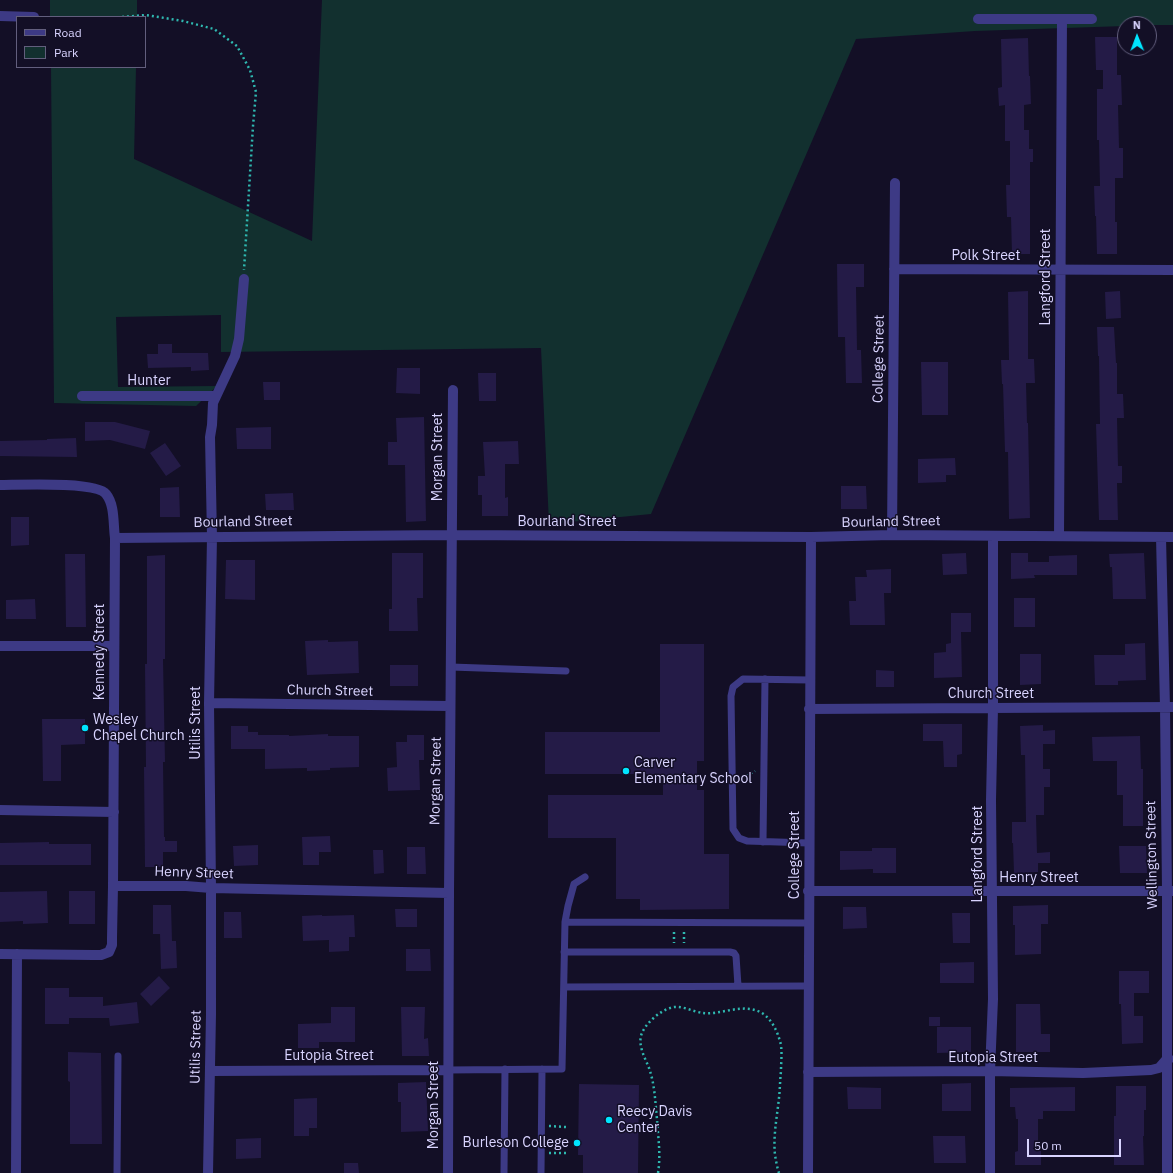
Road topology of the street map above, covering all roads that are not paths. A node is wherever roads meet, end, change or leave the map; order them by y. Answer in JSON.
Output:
{"nodes":[{"id":1,"x":0,"y":16,"type":"edge"},
{"id":2,"x":16,"y":16,"type":"edge"},
{"id":3,"x":978,"y":19,"type":"dead end"},
{"id":4,"x":1062,"y":19,"type":"junction"},
{"id":5,"x":1092,"y":19,"type":"dead end"},
{"id":6,"x":895,"y":183,"type":"dead end"},
{"id":7,"x":894,"y":269,"type":"junction"},
{"id":8,"x":1060,"y":270,"type":"junction"},
{"id":9,"x":1173,"y":270,"type":"edge"},
{"id":10,"x":244,"y":279,"type":"road end"},
{"id":11,"x":453,"y":390,"type":"dead end"},
{"id":12,"x":82,"y":396,"type":"dead end"},
{"id":13,"x":216,"y":396,"type":"junction"},
{"id":14,"x":0,"y":485,"type":"edge"},
{"id":15,"x":452,"y":535,"type":"junction"},
{"id":16,"x":892,"y":535,"type":"junction"},
{"id":17,"x":993,"y":536,"type":"junction"},
{"id":18,"x":1058,"y":536,"type":"junction"},
{"id":19,"x":212,"y":537,"type":"junction"},
{"id":20,"x":811,"y":537,"type":"junction"},
{"id":21,"x":1161,"y":537,"type":"junction"},
{"id":22,"x":1173,"y":537,"type":"edge"},
{"id":23,"x":115,"y":538,"type":"junction"},
{"id":24,"x":0,"y":646,"type":"edge"},
{"id":25,"x":114,"y":646,"type":"junction"},
{"id":26,"x":451,"y":667,"type":"junction"},
{"id":27,"x":566,"y":671,"type":"dead end"},
{"id":28,"x":765,"y":680,"type":"junction"},
{"id":29,"x":810,"y":680,"type":"junction"},
{"id":30,"x":209,"y":703,"type":"junction"},
{"id":31,"x":450,"y":706,"type":"junction"},
{"id":32,"x":1169,"y":707,"type":"edge"},
{"id":33,"x":993,"y":708,"type":"junction"},
{"id":34,"x":809,"y":709,"type":"junction"},
{"id":35,"x":0,"y":810,"type":"edge"},
{"id":36,"x":114,"y":812,"type":"junction"},
{"id":37,"x":763,"y":842,"type":"junction"},
{"id":38,"x":809,"y":843,"type":"junction"},
{"id":39,"x":585,"y":877,"type":"dead end"},
{"id":40,"x":113,"y":886,"type":"junction"},
{"id":41,"x":211,"y":888,"type":"junction"},
{"id":42,"x":808,"y":891,"type":"junction"},
{"id":43,"x":1170,"y":891,"type":"edge"},
{"id":44,"x":992,"y":892,"type":"junction"},
{"id":45,"x":449,"y":893,"type":"junction"},
{"id":46,"x":565,"y":922,"type":"junction"},
{"id":47,"x":808,"y":923,"type":"junction"},
{"id":48,"x":564,"y":952,"type":"junction"},
{"id":49,"x":0,"y":954,"type":"edge"},
{"id":50,"x":17,"y":954,"type":"junction"},
{"id":51,"x":738,"y":986,"type":"junction"},
{"id":52,"x":808,"y":986,"type":"junction"},
{"id":53,"x":564,"y":987,"type":"junction"},
{"id":54,"x":118,"y":1056,"type":"dead end"},
{"id":55,"x":1170,"y":1059,"type":"edge"},
{"id":56,"x":505,"y":1069,"type":"junction"},
{"id":57,"x":542,"y":1069,"type":"junction"},
{"id":58,"x":448,"y":1070,"type":"junction"},
{"id":59,"x":210,"y":1071,"type":"junction"},
{"id":60,"x":990,"y":1071,"type":"junction"},
{"id":61,"x":808,"y":1072,"type":"junction"},
{"id":62,"x":16,"y":1173,"type":"edge"},
{"id":63,"x":117,"y":1173,"type":"edge"},
{"id":64,"x":208,"y":1173,"type":"edge"},
{"id":65,"x":448,"y":1173,"type":"edge"},
{"id":66,"x":504,"y":1173,"type":"edge"},
{"id":67,"x":541,"y":1173,"type":"edge"},
{"id":68,"x":808,"y":1173,"type":"edge"},
{"id":69,"x":990,"y":1173,"type":"edge"},
{"id":70,"x":1167,"y":1173,"type":"edge"}],
"edges":[{"from":1,"to":2,"type":"street"},
{"from":3,"to":4,"type":"street"},
{"from":4,"to":5,"type":"street"},
{"from":4,"to":8,"type":"street","name":"Langford Street"},
{"from":6,"to":7,"type":"street","name":"College Street"},
{"from":7,"to":8,"type":"street","name":"Polk Street"},
{"from":7,"to":16,"type":"street","name":"College Street"},
{"from":8,"to":9,"type":"street","name":"Polk Street"},
{"from":8,"to":18,"type":"street","name":"Langford Street"},
{"from":10,"to":13,"type":"street","name":"Utilis Street"},
{"from":11,"to":15,"type":"street","name":"Morgan Street"},
{"from":12,"to":13,"type":"street","name":"Hunter"},
{"from":13,"to":19,"type":"street","name":"Utilis Street"},
{"from":14,"to":23,"type":"street"},
{"from":15,"to":19,"type":"street","name":"Bourland Street"},
{"from":15,"to":20,"type":"street","name":"Bourland Street"},
{"from":15,"to":26,"type":"street","name":"Morgan Street"},
{"from":16,"to":17,"type":"street","name":"Bourland Street"},
{"from":16,"to":20,"type":"street","name":"Bourland Street"},
{"from":17,"to":18,"type":"street","name":"Bourland Street"},
{"from":17,"to":33,"type":"street","name":"Langford Street"},
{"from":18,"to":21,"type":"street","name":"Bourland Street"},
{"from":19,"to":23,"type":"street","name":"Bourland Street"},
{"from":19,"to":30,"type":"street","name":"Utilis Street"},
{"from":20,"to":29,"type":"street","name":"College Street"},
{"from":21,"to":22,"type":"street","name":"Bourland Street"},
{"from":21,"to":32,"type":"street","name":"Wellington Street"},
{"from":23,"to":25,"type":"street","name":"Kennedy Street"},
{"from":24,"to":25,"type":"street"},
{"from":25,"to":36,"type":"street","name":"Kennedy Street"},
{"from":26,"to":27,"type":"lane"},
{"from":26,"to":31,"type":"street","name":"Morgan Street"},
{"from":28,"to":29,"type":"lane"},
{"from":28,"to":37,"type":"lane"},
{"from":28,"to":37,"type":"lane"},
{"from":29,"to":34,"type":"street","name":"College Street"},
{"from":30,"to":31,"type":"street","name":"Church Street"},
{"from":30,"to":41,"type":"street","name":"Utilis Street"},
{"from":31,"to":45,"type":"street","name":"Morgan Street"},
{"from":32,"to":33,"type":"street","name":"Church Street"},
{"from":32,"to":43,"type":"street","name":"Wellington Street"},
{"from":33,"to":34,"type":"street","name":"Church Street"},
{"from":33,"to":44,"type":"street","name":"Langford Street"},
{"from":34,"to":38,"type":"street","name":"College Street"},
{"from":35,"to":36,"type":"street"},
{"from":36,"to":40,"type":"street","name":"Kennedy Street"},
{"from":37,"to":38,"type":"lane"},
{"from":38,"to":42,"type":"street","name":"College Street"},
{"from":39,"to":46,"type":"lane"},
{"from":40,"to":41,"type":"street","name":"Henry Street"},
{"from":40,"to":50,"type":"street"},
{"from":41,"to":45,"type":"street","name":"Henry Street"},
{"from":41,"to":59,"type":"street","name":"Utilis Street"},
{"from":42,"to":44,"type":"street","name":"Henry Street"},
{"from":42,"to":47,"type":"street","name":"College Street"},
{"from":43,"to":44,"type":"street","name":"Henry Street"},
{"from":43,"to":55,"type":"street","name":"Wellington Street"},
{"from":44,"to":60,"type":"street","name":"Langford Street"},
{"from":45,"to":58,"type":"street","name":"Morgan Street"},
{"from":46,"to":47,"type":"lane"},
{"from":46,"to":48,"type":"lane"},
{"from":47,"to":52,"type":"street","name":"College Street"},
{"from":48,"to":51,"type":"lane"},
{"from":48,"to":53,"type":"lane"},
{"from":49,"to":50,"type":"street"},
{"from":50,"to":62,"type":"street"},
{"from":51,"to":52,"type":"lane"},
{"from":51,"to":53,"type":"lane"},
{"from":52,"to":61,"type":"street","name":"College Street"},
{"from":53,"to":57,"type":"lane"},
{"from":54,"to":63,"type":"lane"},
{"from":55,"to":60,"type":"street","name":"Eutopia Street"},
{"from":55,"to":70,"type":"street","name":"Wellington Street"},
{"from":56,"to":57,"type":"lane"},
{"from":56,"to":58,"type":"lane"},
{"from":56,"to":66,"type":"lane"},
{"from":57,"to":67,"type":"lane"},
{"from":58,"to":59,"type":"street","name":"Eutopia Street"},
{"from":58,"to":65,"type":"street","name":"Morgan Street"},
{"from":59,"to":64,"type":"street","name":"Utilis Street"},
{"from":60,"to":61,"type":"street","name":"Eutopia Street"},
{"from":60,"to":69,"type":"street","name":"Langford Street"},
{"from":61,"to":68,"type":"street","name":"College Street"}]}
